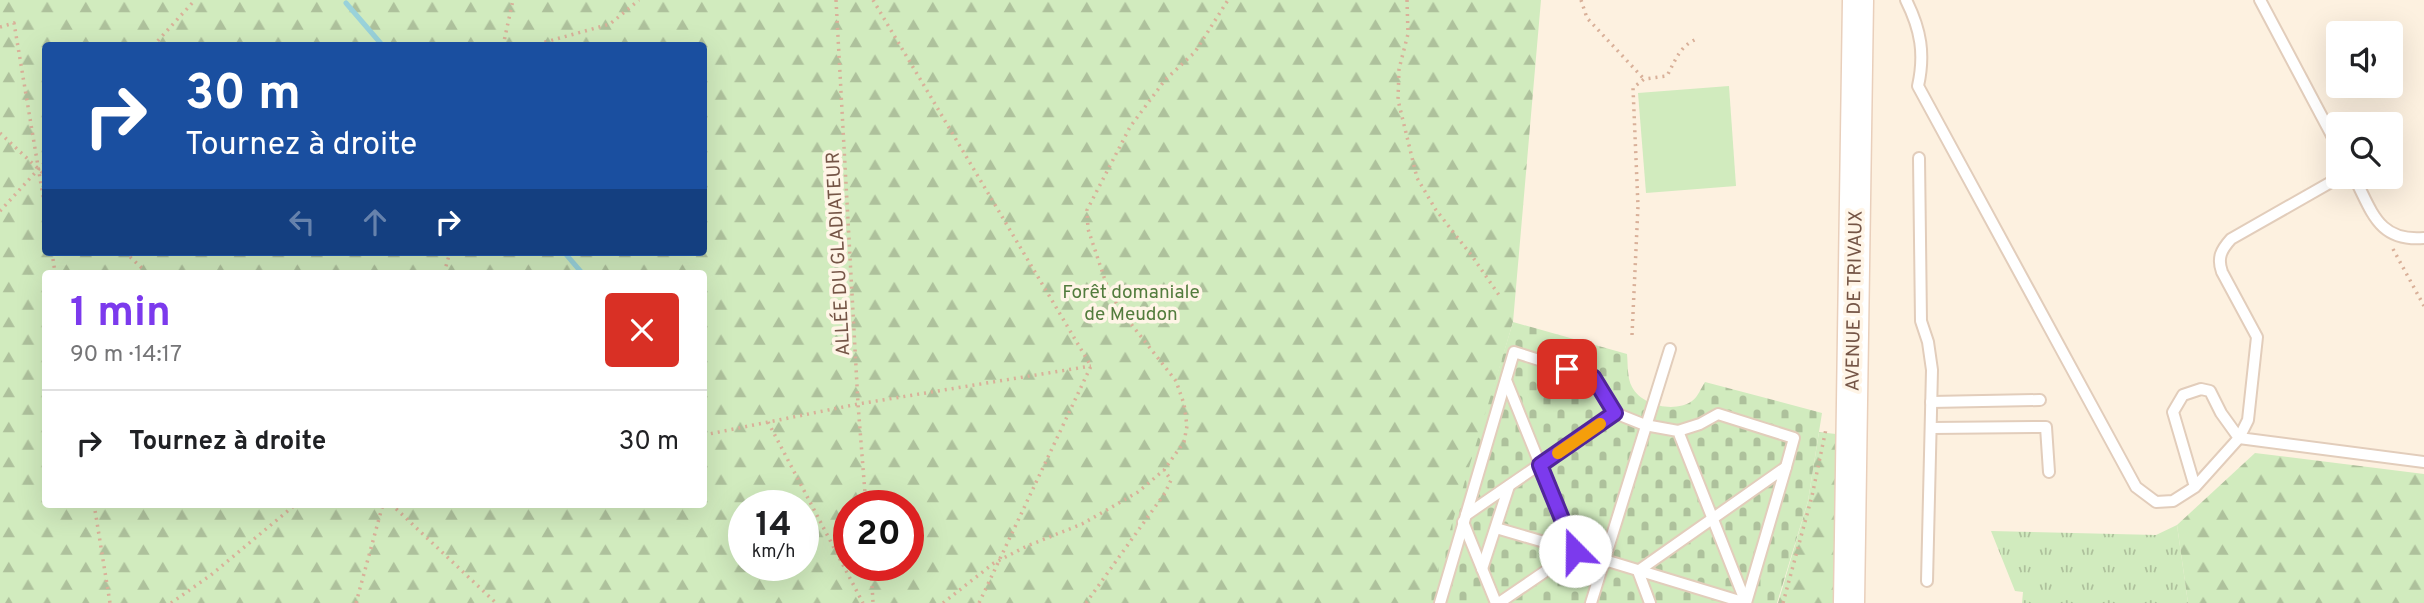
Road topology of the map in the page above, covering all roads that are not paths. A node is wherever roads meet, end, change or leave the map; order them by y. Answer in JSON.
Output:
{"nodes":[{"id":1,"x":1857,"y":0,"type":"edge"},
{"id":2,"x":1906,"y":0,"type":"edge"},
{"id":3,"x":2260,"y":0,"type":"edge"},
{"id":4,"x":2326,"y":124,"type":"edge"},
{"id":5,"x":1919,"y":158,"type":"dead end"},
{"id":6,"x":2326,"y":185,"type":"edge"},
{"id":7,"x":2361,"y":189,"type":"edge"},
{"id":8,"x":2424,"y":238,"type":"edge"},
{"id":9,"x":1670,"y":349,"type":"dead end"},
{"id":10,"x":1506,"y":380,"type":"junction"},
{"id":11,"x":2040,"y":400,"type":"dead end"},
{"id":12,"x":1931,"y":402,"type":"junction"},
{"id":13,"x":1615,"y":413,"type":"junction"},
{"id":14,"x":1645,"y":425,"type":"junction"},
{"id":15,"x":1932,"y":428,"type":"junction"},
{"id":16,"x":1678,"y":431,"type":"junction"},
{"id":17,"x":2239,"y":438,"type":"junction"},
{"id":18,"x":2424,"y":462,"type":"edge"},
{"id":19,"x":1540,"y":465,"type":"junction"},
{"id":20,"x":1786,"y":467,"type":"junction"},
{"id":21,"x":2049,"y":472,"type":"dead end"},
{"id":22,"x":1509,"y":486,"type":"junction"},
{"id":23,"x":2195,"y":487,"type":"junction"},
{"id":24,"x":1712,"y":517,"type":"junction"},
{"id":25,"x":1465,"y":518,"type":"junction"},
{"id":26,"x":1496,"y":528,"type":"junction"},
{"id":27,"x":1575,"y":551,"type":"junction"},
{"id":28,"x":1604,"y":560,"type":"junction"},
{"id":29,"x":1482,"y":569,"type":"junction"},
{"id":30,"x":1638,"y":570,"type":"junction"},
{"id":31,"x":1927,"y":581,"type":"dead end"},
{"id":32,"x":1440,"y":603,"type":"edge"},
{"id":33,"x":1498,"y":603,"type":"edge"},
{"id":34,"x":1591,"y":603,"type":"edge"},
{"id":35,"x":1650,"y":603,"type":"edge"},
{"id":36,"x":1746,"y":603,"type":"edge"},
{"id":37,"x":1849,"y":603,"type":"edge"}],
"edges":[{"from":1,"to":37,"type":"main road","name":"AVENUE DE TRIVAUX"},
{"from":2,"to":23,"type":"lane"},
{"from":3,"to":4,"type":"lane"},
{"from":5,"to":12,"type":"lane"},
{"from":6,"to":17,"type":"lane"},
{"from":7,"to":8,"type":"lane"},
{"from":9,"to":14,"type":"lane"},
{"from":10,"to":13,"type":"lane"},
{"from":10,"to":19,"type":"lane"},
{"from":10,"to":25,"type":"lane"},
{"from":11,"to":12,"type":"lane"},
{"from":12,"to":15,"type":"lane"},
{"from":13,"to":14,"type":"lane"},
{"from":13,"to":19,"type":"lane"},
{"from":14,"to":16,"type":"lane"},
{"from":14,"to":28,"type":"lane"},
{"from":15,"to":21,"type":"lane"},
{"from":15,"to":31,"type":"lane"},
{"from":16,"to":20,"type":"lane"},
{"from":16,"to":24,"type":"lane"},
{"from":17,"to":18,"type":"lane"},
{"from":17,"to":23,"type":"lane"},
{"from":17,"to":23,"type":"lane"},
{"from":19,"to":22,"type":"lane"},
{"from":19,"to":27,"type":"lane"},
{"from":20,"to":24,"type":"lane"},
{"from":20,"to":36,"type":"lane"},
{"from":22,"to":25,"type":"lane"},
{"from":22,"to":26,"type":"lane"},
{"from":24,"to":30,"type":"lane"},
{"from":24,"to":36,"type":"lane"},
{"from":25,"to":29,"type":"lane"},
{"from":25,"to":32,"type":"lane"},
{"from":26,"to":27,"type":"lane"},
{"from":26,"to":29,"type":"lane"},
{"from":27,"to":28,"type":"lane"},
{"from":27,"to":33,"type":"lane"},
{"from":28,"to":30,"type":"lane"},
{"from":28,"to":34,"type":"lane"},
{"from":29,"to":33,"type":"lane"},
{"from":30,"to":35,"type":"lane"},
{"from":30,"to":36,"type":"lane"}]}
